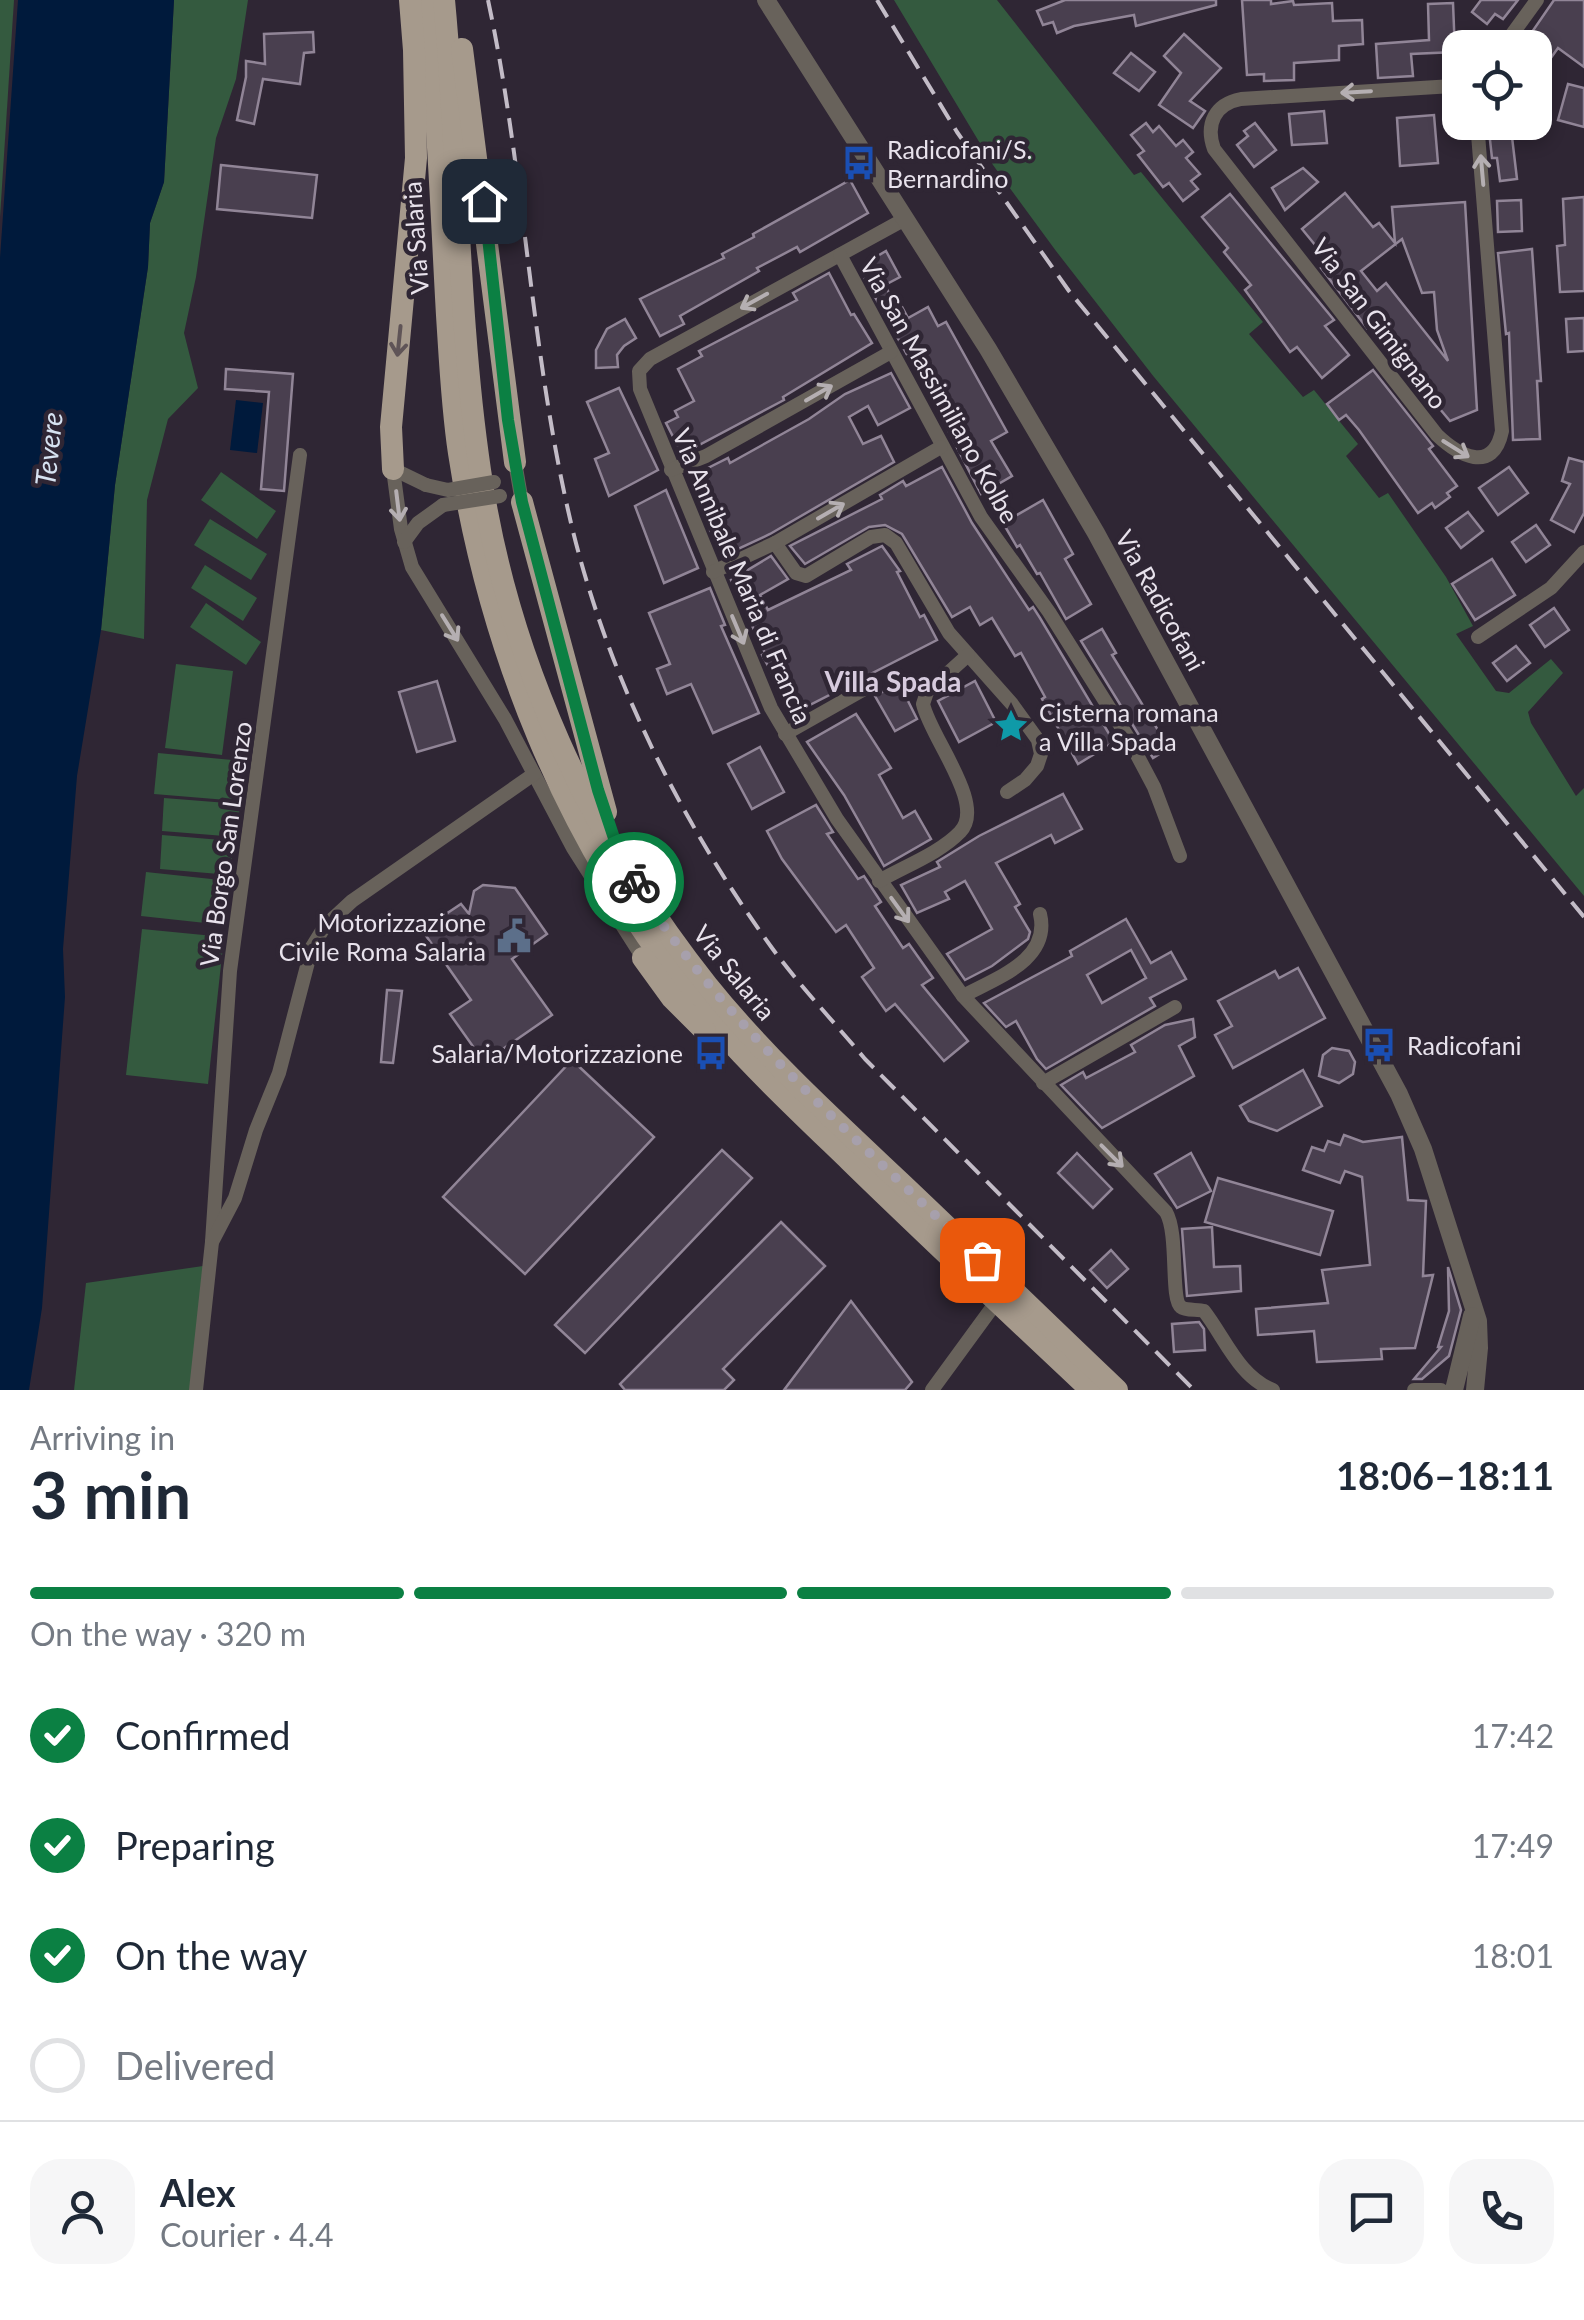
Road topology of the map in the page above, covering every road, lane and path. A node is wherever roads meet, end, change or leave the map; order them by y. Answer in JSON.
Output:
{"nodes":[{"id":1,"x":410,"y":0,"type":"edge"},
{"id":2,"x":426,"y":0,"type":"edge"},
{"id":3,"x":447,"y":0,"type":"edge"},
{"id":4,"x":766,"y":0,"type":"edge"},
{"id":5,"x":1537,"y":0,"type":"edge"},
{"id":6,"x":1515,"y":30,"type":"edge"},
{"id":7,"x":1442,"y":82,"type":"edge"},
{"id":8,"x":1478,"y":140,"type":"edge"},
{"id":9,"x":905,"y":219,"type":"junction"},
{"id":10,"x":840,"y":255,"type":"junction"},
{"id":11,"x":891,"y":352,"type":"junction"},
{"id":12,"x":941,"y":448,"type":"junction"},
{"id":13,"x":300,"y":455,"type":"dead end"},
{"id":14,"x":515,"y":462,"type":"junction"},
{"id":15,"x":393,"y":469,"type":"junction"},
{"id":16,"x":671,"y":470,"type":"junction"},
{"id":17,"x":505,"y":494,"type":"junction"},
{"id":18,"x":404,"y":542,"type":"junction"},
{"id":19,"x":774,"y":543,"type":"junction"},
{"id":20,"x":1584,"y":552,"type":"edge"},
{"id":21,"x":713,"y":572,"type":"junction"},
{"id":22,"x":1478,"y":637,"type":"dead end"},
{"id":23,"x":968,"y":655,"type":"junction"},
{"id":24,"x":868,"y":687,"type":"dead end"},
{"id":25,"x":785,"y":734,"type":"junction"},
{"id":26,"x":534,"y":774,"type":"junction"},
{"id":27,"x":1007,"y":792,"type":"dead end"},
{"id":28,"x":1180,"y":856,"type":"dead end"},
{"id":29,"x":624,"y":868,"type":"junction"},
{"id":30,"x":880,"y":881,"type":"junction"},
{"id":31,"x":1040,"y":914,"type":"dead end"},
{"id":32,"x":643,"y":958,"type":"joint"},
{"id":33,"x":962,"y":996,"type":"junction"},
{"id":34,"x":1175,"y":1007,"type":"dead end"},
{"id":35,"x":752,"y":1066,"type":"junction"},
{"id":36,"x":1043,"y":1083,"type":"junction"},
{"id":37,"x":212,"y":1242,"type":"junction"},
{"id":38,"x":997,"y":1301,"type":"junction"},
{"id":39,"x":1474,"y":1310,"type":"junction"},
{"id":40,"x":196,"y":1390,"type":"edge"},
{"id":41,"x":932,"y":1390,"type":"edge"},
{"id":42,"x":1090,"y":1390,"type":"edge"},
{"id":43,"x":1117,"y":1390,"type":"edge"},
{"id":44,"x":1272,"y":1390,"type":"edge"},
{"id":45,"x":1414,"y":1390,"type":"edge"},
{"id":46,"x":1441,"y":1390,"type":"edge"},
{"id":47,"x":1454,"y":1390,"type":"edge"},
{"id":48,"x":1475,"y":1390,"type":"edge"}],
"edges":[{"from":1,"to":15,"type":"main road","one_way":true},
{"from":2,"to":35,"type":"main road","name":"Via Salaria"},
{"from":3,"to":14,"type":"main road"},
{"from":3,"to":29,"type":"main road","name":"Via Salaria"},
{"from":4,"to":9,"type":"street","name":"Via Radicofani"},
{"from":5,"to":6,"type":"street"},
{"from":7,"to":8,"type":"street","name":"Via San Gimignano","one_way":true},
{"from":9,"to":10,"type":"street"},
{"from":9,"to":39,"type":"street","name":"Via Radicofani"},
{"from":10,"to":11,"type":"street","name":"Via San Massimiliano Kolbe"},
{"from":10,"to":16,"type":"street","name":"Via Annibale Maria di Francia","one_way":true},
{"from":11,"to":12,"type":"street","name":"Via San Massimiliano Kolbe"},
{"from":16,"to":11,"type":"street","one_way":true},
{"from":19,"to":12,"type":"street","one_way":true},
{"from":12,"to":28,"type":"street","name":"Via San Massimiliano Kolbe"},
{"from":13,"to":37,"type":"street","name":"Via Borgo San Lorenzo"},
{"from":14,"to":17,"type":"street"},
{"from":14,"to":17,"type":"street"},
{"from":15,"to":17,"type":"street","bridge":true},
{"from":15,"to":18,"type":"street","one_way":true},
{"from":16,"to":21,"type":"street","name":"Via Annibale Maria di Francia"},
{"from":17,"to":18,"type":"street","bridge":true},
{"from":17,"to":29,"type":"main road"},
{"from":18,"to":26,"type":"street","one_way":true},
{"from":19,"to":21,"type":"street"},
{"from":19,"to":23,"type":"street"},
{"from":20,"to":22,"type":"street"},
{"from":21,"to":25,"type":"street","name":"Via Annibale Maria di Francia","one_way":true},
{"from":23,"to":27,"type":"street"},
{"from":23,"to":30,"type":"street"},
{"from":24,"to":25,"type":"street"},
{"from":25,"to":30,"type":"street","name":"Via Annibale Maria di Francia"},
{"from":26,"to":32,"type":"street"},
{"from":26,"to":37,"type":"street"},
{"from":29,"to":43,"type":"main road","name":"Via Salaria"},
{"from":30,"to":33,"type":"street","name":"Via Annibale Maria di Francia","one_way":true},
{"from":31,"to":33,"type":"street"},
{"from":32,"to":35,"type":"main road"},
{"from":33,"to":36,"type":"street","name":"Via Annibale Maria di Francia"},
{"from":34,"to":36,"type":"street"},
{"from":35,"to":38,"type":"main road","name":"Via Salaria"},
{"from":36,"to":44,"type":"street","name":"Via Annibale Maria di Francia","one_way":true},
{"from":37,"to":40,"type":"street","name":"Via Borgo San Lorenzo"},
{"from":38,"to":41,"type":"street"},
{"from":38,"to":42,"type":"main road","name":"Via Salaria"},
{"from":39,"to":47,"type":"street"},
{"from":39,"to":48,"type":"street","name":"Via Radicofani"},
{"from":45,"to":46,"type":"street"}]}
